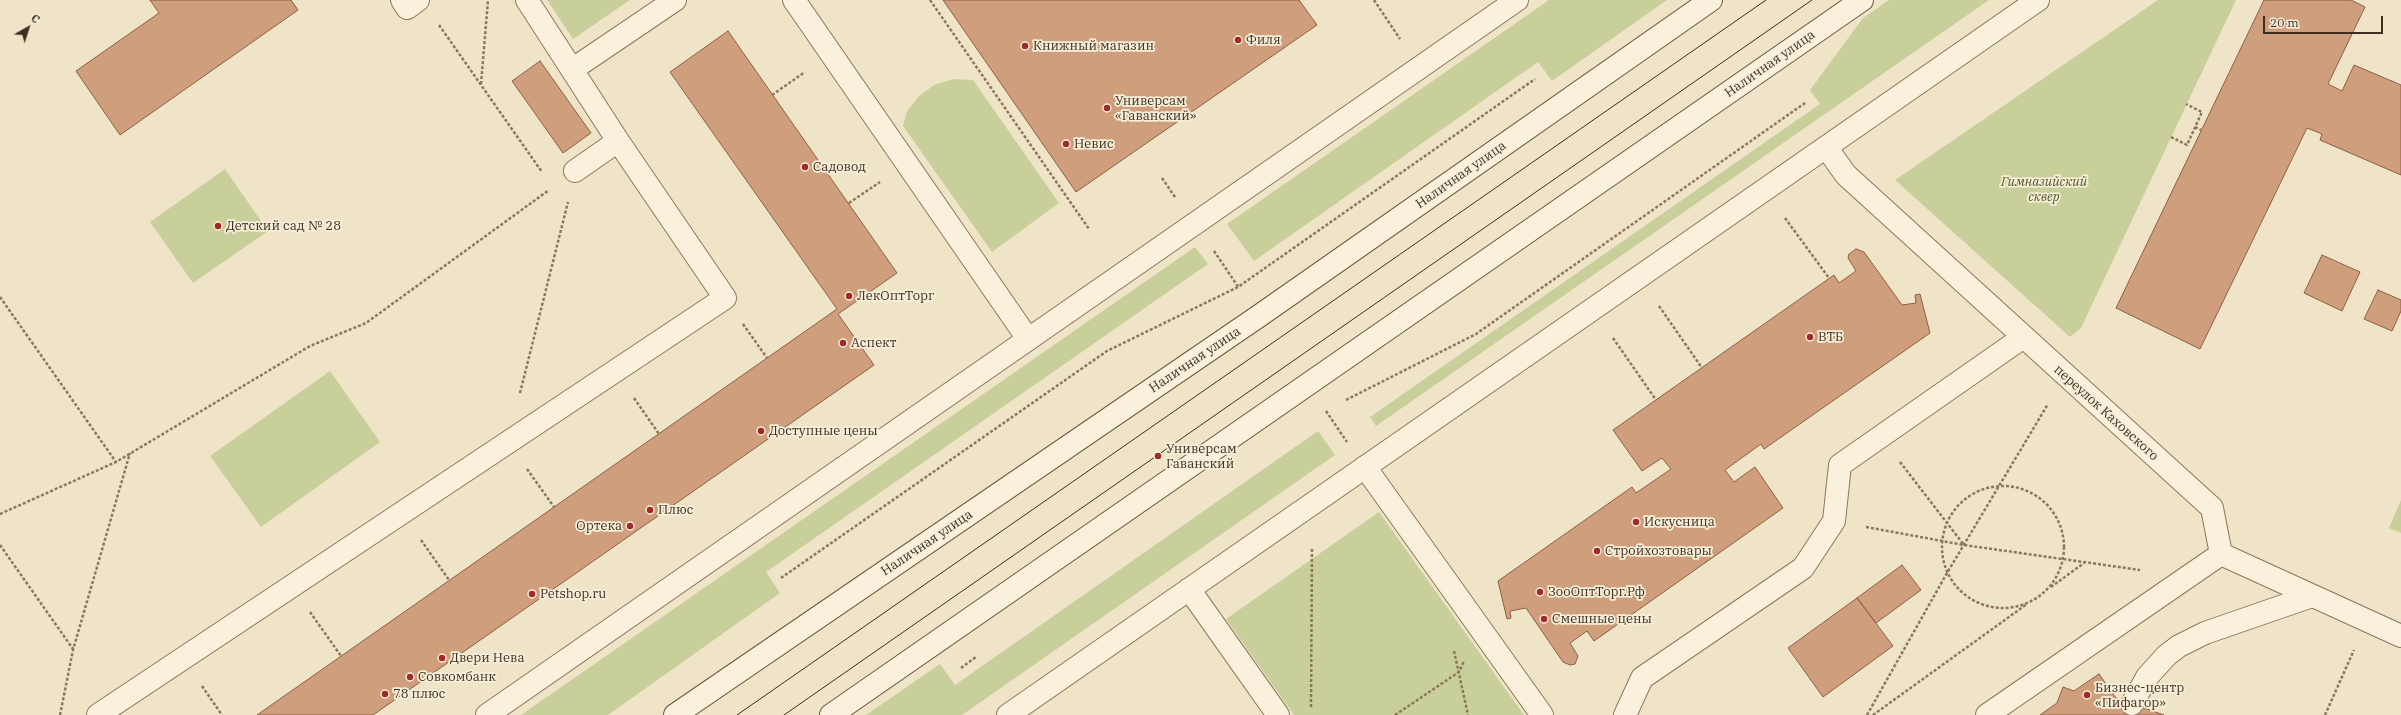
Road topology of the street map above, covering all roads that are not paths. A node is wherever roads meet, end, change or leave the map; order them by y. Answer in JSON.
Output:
{"nodes":[{"id":1,"x":402,"y":0,"type":"edge"},
{"id":2,"x":418,"y":0,"type":"edge"},
{"id":3,"x":527,"y":0,"type":"edge"},
{"id":4,"x":675,"y":0,"type":"edge"},
{"id":5,"x":794,"y":0,"type":"edge"},
{"id":6,"x":1711,"y":0,"type":"edge"},
{"id":7,"x":1862,"y":0,"type":"edge"},
{"id":8,"x":2038,"y":0,"type":"edge"},
{"id":9,"x":1505,"y":3,"type":"edge"},
{"id":10,"x":573,"y":69,"type":"junction"},
{"id":11,"x":618,"y":141,"type":"junction"},
{"id":12,"x":1826,"y":147,"type":"junction"},
{"id":13,"x":575,"y":171,"type":"road end"},
{"id":14,"x":2022,"y":338,"type":"junction"},
{"id":15,"x":1028,"y":339,"type":"junction"},
{"id":16,"x":1365,"y":467,"type":"junction"},
{"id":17,"x":2221,"y":554,"type":"junction"},
{"id":18,"x":1189,"y":589,"type":"junction"},
{"id":19,"x":2312,"y":596,"type":"junction"},
{"id":20,"x":2401,"y":636,"type":"edge"},
{"id":21,"x":2132,"y":704,"type":"dead end"},
{"id":22,"x":98,"y":715,"type":"edge"},
{"id":23,"x":487,"y":715,"type":"edge"},
{"id":24,"x":674,"y":715,"type":"edge"},
{"id":25,"x":831,"y":715,"type":"edge"},
{"id":26,"x":1008,"y":715,"type":"edge"},
{"id":27,"x":1278,"y":715,"type":"edge"},
{"id":28,"x":1542,"y":715,"type":"edge"},
{"id":29,"x":1625,"y":715,"type":"edge"},
{"id":30,"x":1987,"y":715,"type":"edge"}],
"edges":[{"from":1,"to":2,"type":"street"},
{"from":3,"to":10,"type":"street"},
{"from":4,"to":10,"type":"street"},
{"from":5,"to":15,"type":"street"},
{"from":6,"to":24,"type":"street","name":"Наличная улица"},
{"from":7,"to":25,"type":"street","name":"Наличная улица"},
{"from":8,"to":12,"type":"street"},
{"from":9,"to":15,"type":"street"},
{"from":10,"to":11,"type":"street"},
{"from":11,"to":13,"type":"street"},
{"from":11,"to":22,"type":"street"},
{"from":12,"to":14,"type":"street","name":"переулок Каховского"},
{"from":12,"to":16,"type":"street"},
{"from":14,"to":17,"type":"street","name":"переулок Каховского"},
{"from":14,"to":29,"type":"street"},
{"from":15,"to":23,"type":"street"},
{"from":16,"to":18,"type":"street"},
{"from":16,"to":28,"type":"street"},
{"from":17,"to":19,"type":"street"},
{"from":17,"to":30,"type":"street"},
{"from":18,"to":26,"type":"street"},
{"from":18,"to":27,"type":"street"},
{"from":19,"to":20,"type":"street"},
{"from":19,"to":21,"type":"street"}]}
